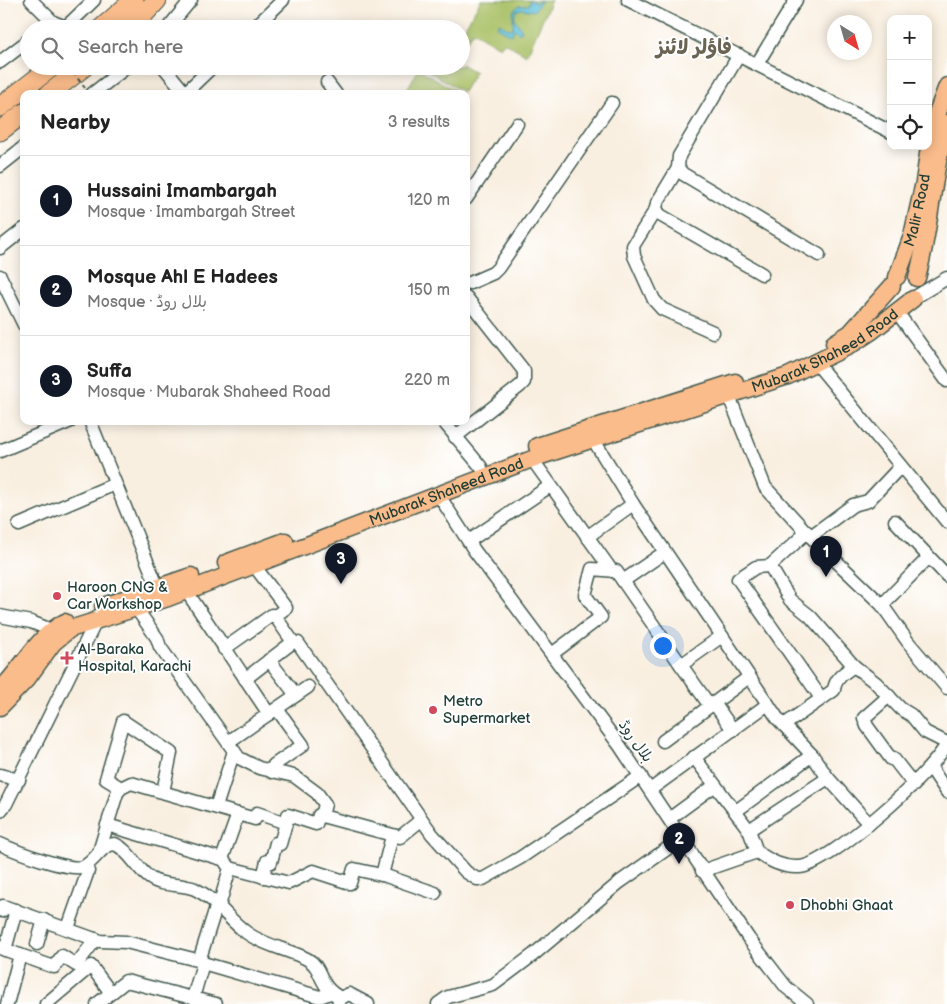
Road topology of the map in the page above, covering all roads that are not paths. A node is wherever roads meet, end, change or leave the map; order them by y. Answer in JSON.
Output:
{"nodes":[{"id":1,"x":31,"y":0,"type":"edge"},
{"id":2,"x":94,"y":0,"type":"edge"},
{"id":3,"x":134,"y":0,"type":"edge"},
{"id":4,"x":157,"y":0,"type":"edge"},
{"id":5,"x":191,"y":0,"type":"edge"},
{"id":6,"x":283,"y":0,"type":"edge"},
{"id":7,"x":628,"y":0,"type":"edge"},
{"id":8,"x":796,"y":0,"type":"edge"},
{"id":9,"x":45,"y":20,"type":"edge"},
{"id":10,"x":72,"y":20,"type":"edge"},
{"id":11,"x":112,"y":20,"type":"edge"},
{"id":12,"x":138,"y":20,"type":"edge"},
{"id":13,"x":174,"y":20,"type":"edge"},
{"id":14,"x":262,"y":20,"type":"edge"},
{"id":15,"x":20,"y":47,"type":"edge"},
{"id":16,"x":739,"y":55,"type":"junction"},
{"id":17,"x":0,"y":62,"type":"edge"},
{"id":18,"x":757,"y":64,"type":"junction"},
{"id":19,"x":42,"y":75,"type":"edge"},
{"id":20,"x":73,"y":75,"type":"edge"},
{"id":21,"x":114,"y":75,"type":"edge"},
{"id":22,"x":170,"y":75,"type":"edge"},
{"id":23,"x":204,"y":75,"type":"edge"},
{"id":24,"x":327,"y":82,"type":"dead end"},
{"id":25,"x":947,"y":86,"type":"edge"},
{"id":26,"x":22,"y":90,"type":"edge"},
{"id":27,"x":54,"y":90,"type":"edge"},
{"id":28,"x":91,"y":90,"type":"edge"},
{"id":29,"x":183,"y":90,"type":"edge"},
{"id":30,"x":188,"y":90,"type":"edge"},
{"id":31,"x":333,"y":90,"type":"edge"},
{"id":32,"x":20,"y":92,"type":"edge"},
{"id":33,"x":612,"y":104,"type":"dead end"},
{"id":34,"x":0,"y":107,"type":"edge"},
{"id":35,"x":20,"y":116,"type":"edge"},
{"id":36,"x":947,"y":123,"type":"edge"},
{"id":37,"x":517,"y":124,"type":"dead end"},
{"id":38,"x":887,"y":130,"type":"edge"},
{"id":39,"x":0,"y":131,"type":"edge"},
{"id":40,"x":20,"y":150,"type":"edge"},
{"id":41,"x":929,"y":151,"type":"edge"},
{"id":42,"x":0,"y":166,"type":"edge"},
{"id":43,"x":678,"y":168,"type":"junction"},
{"id":44,"x":470,"y":193,"type":"edge"},
{"id":45,"x":656,"y":209,"type":"junction"},
{"id":46,"x":20,"y":232,"type":"edge"},
{"id":47,"x":0,"y":248,"type":"edge"},
{"id":48,"x":819,"y":255,"type":"dead end"},
{"id":49,"x":762,"y":274,"type":"dead end"},
{"id":50,"x":0,"y":276,"type":"edge"},
{"id":51,"x":946,"y":278,"type":"edge"},
{"id":52,"x":470,"y":281,"type":"edge"},
{"id":53,"x":895,"y":281,"type":"junction"},
{"id":54,"x":916,"y":289,"type":"junction"},
{"id":55,"x":5,"y":297,"type":"edge"},
{"id":56,"x":470,"y":302,"type":"edge"},
{"id":57,"x":896,"y":312,"type":"junction"},
{"id":58,"x":20,"y":319,"type":"edge"},
{"id":59,"x":713,"y":332,"type":"dead end"},
{"id":60,"x":817,"y":364,"type":"junction"},
{"id":61,"x":947,"y":381,"type":"edge"},
{"id":62,"x":729,"y":396,"type":"junction"},
{"id":63,"x":470,"y":424,"type":"edge"},
{"id":64,"x":62,"y":425,"type":"edge"},
{"id":65,"x":92,"y":425,"type":"edge"},
{"id":66,"x":446,"y":425,"type":"edge"},
{"id":67,"x":469,"y":425,"type":"edge"},
{"id":68,"x":455,"y":436,"type":"junction"},
{"id":69,"x":593,"y":440,"type":"junction"},
{"id":70,"x":0,"y":451,"type":"edge"},
{"id":71,"x":532,"y":459,"type":"junction"},
{"id":72,"x":481,"y":467,"type":"junction"},
{"id":73,"x":900,"y":467,"type":"junction"},
{"id":74,"x":115,"y":484,"type":"junction"},
{"id":75,"x":550,"y":486,"type":"junction"},
{"id":76,"x":438,"y":494,"type":"junction"},
{"id":77,"x":633,"y":504,"type":"junction"},
{"id":78,"x":896,"y":521,"type":"dead end"},
{"id":79,"x":947,"y":522,"type":"edge"},
{"id":80,"x":19,"y":525,"type":"dead end"},
{"id":81,"x":809,"y":534,"type":"junction"},
{"id":82,"x":587,"y":537,"type":"junction"},
{"id":83,"x":468,"y":541,"type":"junction"},
{"id":84,"x":665,"y":552,"type":"junction"},
{"id":85,"x":929,"y":557,"type":"junction"},
{"id":86,"x":253,"y":564,"type":"junction"},
{"id":87,"x":770,"y":566,"type":"junction"},
{"id":88,"x":612,"y":571,"type":"junction"},
{"id":89,"x":947,"y":576,"type":"edge"},
{"id":90,"x":623,"y":581,"type":"junction"},
{"id":91,"x":158,"y":588,"type":"junction"},
{"id":92,"x":186,"y":589,"type":"junction"},
{"id":93,"x":882,"y":605,"type":"junction"},
{"id":94,"x":136,"y":608,"type":"junction"},
{"id":95,"x":99,"y":613,"type":"junction"},
{"id":96,"x":0,"y":616,"type":"edge"},
{"id":97,"x":275,"y":616,"type":"junction"},
{"id":98,"x":56,"y":632,"type":"junction"},
{"id":99,"x":722,"y":636,"type":"junction"},
{"id":100,"x":298,"y":643,"type":"dead end"},
{"id":101,"x":224,"y":649,"type":"junction"},
{"id":102,"x":552,"y":654,"type":"junction"},
{"id":103,"x":270,"y":660,"type":"junction"},
{"id":104,"x":681,"y":665,"type":"junction"},
{"id":105,"x":854,"y":666,"type":"junction"},
{"id":106,"x":749,"y":677,"type":"junction"},
{"id":107,"x":244,"y":679,"type":"junction"},
{"id":108,"x":308,"y":687,"type":"dead end"},
{"id":109,"x":947,"y":688,"type":"edge"},
{"id":110,"x":0,"y":690,"type":"edge"},
{"id":111,"x":296,"y":695,"type":"junction"},
{"id":112,"x":889,"y":696,"type":"junction"},
{"id":113,"x":821,"y":698,"type":"junction"},
{"id":114,"x":768,"y":704,"type":"junction"},
{"id":115,"x":712,"y":705,"type":"junction"},
{"id":116,"x":0,"y":708,"type":"edge"},
{"id":117,"x":273,"y":711,"type":"junction"},
{"id":118,"x":784,"y":726,"type":"junction"},
{"id":119,"x":733,"y":730,"type":"junction"},
{"id":120,"x":663,"y":741,"type":"dead end"},
{"id":121,"x":947,"y":743,"type":"edge"},
{"id":122,"x":231,"y":747,"type":"junction"},
{"id":123,"x":812,"y":755,"type":"junction"},
{"id":124,"x":694,"y":757,"type":"junction"},
{"id":125,"x":931,"y":768,"type":"junction"},
{"id":126,"x":272,"y":772,"type":"junction"},
{"id":127,"x":0,"y":775,"type":"edge"},
{"id":128,"x":640,"y":776,"type":"junction"},
{"id":129,"x":828,"y":778,"type":"junction"},
{"id":130,"x":19,"y":780,"type":"junction"},
{"id":131,"x":914,"y":785,"type":"junction"},
{"id":132,"x":714,"y":786,"type":"junction"},
{"id":133,"x":121,"y":788,"type":"junction"},
{"id":134,"x":650,"y":790,"type":"junction"},
{"id":135,"x":163,"y":792,"type":"junction"},
{"id":136,"x":947,"y":792,"type":"edge"},
{"id":137,"x":216,"y":808,"type":"junction"},
{"id":138,"x":736,"y":811,"type":"junction"},
{"id":139,"x":0,"y":812,"type":"edge"},
{"id":140,"x":238,"y":814,"type":"junction"},
{"id":141,"x":322,"y":816,"type":"junction"},
{"id":142,"x":669,"y":819,"type":"junction"},
{"id":143,"x":422,"y":820,"type":"junction"},
{"id":144,"x":286,"y":823,"type":"junction"},
{"id":145,"x":869,"y":824,"type":"junction"},
{"id":146,"x":107,"y":825,"type":"junction"},
{"id":147,"x":749,"y":830,"type":"junction"},
{"id":148,"x":392,"y":836,"type":"junction"},
{"id":149,"x":682,"y":839,"type":"junction"},
{"id":150,"x":0,"y":844,"type":"edge"},
{"id":151,"x":99,"y":852,"type":"junction"},
{"id":152,"x":757,"y":852,"type":"junction"},
{"id":153,"x":226,"y":864,"type":"junction"},
{"id":154,"x":88,"y":871,"type":"dead end"},
{"id":155,"x":702,"y":871,"type":"junction"},
{"id":156,"x":382,"y":875,"type":"junction"},
{"id":157,"x":263,"y":877,"type":"junction"},
{"id":158,"x":435,"y":893,"type":"dead end"},
{"id":159,"x":218,"y":905,"type":"junction"},
{"id":160,"x":0,"y":910,"type":"edge"},
{"id":161,"x":16,"y":910,"type":"junction"},
{"id":162,"x":44,"y":920,"type":"junction"},
{"id":163,"x":68,"y":928,"type":"junction"},
{"id":164,"x":96,"y":940,"type":"junction"},
{"id":165,"x":37,"y":944,"type":"dead end"},
{"id":166,"x":3,"y":949,"type":"edge"},
{"id":167,"x":20,"y":955,"type":"junction"},
{"id":168,"x":202,"y":962,"type":"junction"},
{"id":169,"x":111,"y":993,"type":"junction"},
{"id":170,"x":336,"y":998,"type":"edge"},
{"id":171,"x":190,"y":999,"type":"edge"},
{"id":172,"x":7,"y":1004,"type":"edge"},
{"id":173,"x":46,"y":1004,"type":"edge"},
{"id":174,"x":97,"y":1004,"type":"edge"},
{"id":175,"x":216,"y":1004,"type":"edge"},
{"id":176,"x":368,"y":1004,"type":"edge"},
{"id":177,"x":438,"y":1004,"type":"edge"},
{"id":178,"x":807,"y":1004,"type":"edge"}],
"edges":[{"from":1,"to":9,"type":"street"},
{"from":2,"to":10,"type":"street"},
{"from":3,"to":11,"type":"highway"},
{"from":4,"to":12,"type":"highway"},
{"from":5,"to":13,"type":"street"},
{"from":6,"to":14,"type":"street"},
{"from":7,"to":16,"type":"street"},
{"from":8,"to":18,"type":"street"},
{"from":15,"to":17,"type":"street"},
{"from":16,"to":18,"type":"street"},
{"from":16,"to":43,"type":"street"},
{"from":18,"to":38,"type":"street"},
{"from":19,"to":26,"type":"highway"},
{"from":20,"to":27,"type":"highway"},
{"from":21,"to":28,"type":"street"},
{"from":22,"to":29,"type":"street"},
{"from":23,"to":30,"type":"street"},
{"from":24,"to":31,"type":"street"},
{"from":25,"to":41,"type":"main road","name":"Malir Road"},
{"from":32,"to":34,"type":"highway"},
{"from":33,"to":52,"type":"street"},
{"from":35,"to":39,"type":"highway"},
{"from":36,"to":41,"type":"main road","name":"Malir Road"},
{"from":37,"to":44,"type":"street"},
{"from":40,"to":42,"type":"street"},
{"from":41,"to":53,"type":"main road","name":"Malir Road"},
{"from":41,"to":54,"type":"main road","name":"Malir Road"},
{"from":43,"to":45,"type":"street"},
{"from":43,"to":48,"type":"street"},
{"from":45,"to":49,"type":"street"},
{"from":45,"to":59,"type":"street"},
{"from":46,"to":47,"type":"street"},
{"from":50,"to":55,"type":"street"},
{"from":51,"to":54,"type":"street"},
{"from":53,"to":54,"type":"main road"},
{"from":53,"to":54,"type":"main road"},
{"from":53,"to":72,"type":"main road","name":"Mubarak Shaheed Road"},
{"from":54,"to":57,"type":"main road","name":"Mubarak Shaheed Road"},
{"from":55,"to":58,"type":"street"},
{"from":56,"to":63,"type":"street"},
{"from":57,"to":60,"type":"main road","name":"Mubarak Shaheed Road"},
{"from":57,"to":61,"type":"street"},
{"from":60,"to":62,"type":"main road","name":"Mubarak Shaheed Road"},
{"from":60,"to":73,"type":"street"},
{"from":62,"to":69,"type":"main road","name":"Mubarak Shaheed Road"},
{"from":62,"to":81,"type":"street"},
{"from":64,"to":70,"type":"street"},
{"from":65,"to":74,"type":"street"},
{"from":66,"to":68,"type":"street"},
{"from":67,"to":68,"type":"street"},
{"from":68,"to":72,"type":"street"},
{"from":69,"to":71,"type":"main road","name":"Mubarak Shaheed Road"},
{"from":69,"to":77,"type":"street"},
{"from":71,"to":75,"type":"street"},
{"from":71,"to":76,"type":"main road","name":"Mubarak Shaheed Road"},
{"from":72,"to":91,"type":"main road","name":"Mubarak Shaheed Road"},
{"from":73,"to":79,"type":"street"},
{"from":73,"to":81,"type":"street"},
{"from":74,"to":80,"type":"street"},
{"from":74,"to":91,"type":"street"},
{"from":75,"to":82,"type":"street"},
{"from":75,"to":83,"type":"street"},
{"from":76,"to":83,"type":"street","name":"بلال روڈ"},
{"from":76,"to":86,"type":"main road","name":"Mubarak Shaheed Road"},
{"from":77,"to":82,"type":"street"},
{"from":77,"to":84,"type":"street"},
{"from":78,"to":85,"type":"street"},
{"from":81,"to":87,"type":"street"},
{"from":81,"to":93,"type":"street"},
{"from":82,"to":88,"type":"street"},
{"from":83,"to":102,"type":"street","name":"بلال روڈ"},
{"from":84,"to":90,"type":"street"},
{"from":84,"to":99,"type":"street"},
{"from":85,"to":89,"type":"street"},
{"from":85,"to":93,"type":"street"},
{"from":86,"to":92,"type":"main road","name":"Mubarak Shaheed Road"},
{"from":86,"to":97,"type":"street"},
{"from":87,"to":105,"type":"street"},
{"from":87,"to":113,"type":"street"},
{"from":88,"to":90,"type":"street"},
{"from":88,"to":102,"type":"street"},
{"from":90,"to":104,"type":"street"},
{"from":91,"to":95,"type":"main road","name":"Mubarak Shaheed Road"},
{"from":92,"to":94,"type":"main road","name":"Mubarak Shaheed Road"},
{"from":92,"to":101,"type":"street"},
{"from":93,"to":109,"type":"street"},
{"from":94,"to":95,"type":"main road","name":"Mubarak Shaheed Road"},
{"from":94,"to":122,"type":"street"},
{"from":95,"to":98,"type":"main road","name":"Mubarak Shaheed Road"},
{"from":95,"to":130,"type":"street"},
{"from":96,"to":98,"type":"street"},
{"from":97,"to":101,"type":"street"},
{"from":97,"to":103,"type":"street"},
{"from":98,"to":110,"type":"main road","name":"Mubarak Shaheed Road"},
{"from":98,"to":116,"type":"main road","name":"Mubarak Shaheed Road"},
{"from":99,"to":104,"type":"street"},
{"from":99,"to":106,"type":"street"},
{"from":100,"to":143,"type":"street"},
{"from":101,"to":107,"type":"street"},
{"from":102,"to":128,"type":"street","name":"بلال روڈ"},
{"from":103,"to":107,"type":"street"},
{"from":103,"to":111,"type":"street"},
{"from":104,"to":115,"type":"street"},
{"from":105,"to":112,"type":"street"},
{"from":105,"to":113,"type":"street"},
{"from":106,"to":114,"type":"street"},
{"from":106,"to":115,"type":"street"},
{"from":107,"to":117,"type":"street"},
{"from":108,"to":111,"type":"street"},
{"from":111,"to":117,"type":"street"},
{"from":112,"to":121,"type":"street"},
{"from":112,"to":131,"type":"street"},
{"from":113,"to":118,"type":"street"},
{"from":114,"to":118,"type":"street"},
{"from":114,"to":119,"type":"street"},
{"from":115,"to":119,"type":"street"},
{"from":115,"to":120,"type":"street"},
{"from":117,"to":122,"type":"street"},
{"from":117,"to":126,"type":"street"},
{"from":118,"to":123,"type":"street"},
{"from":119,"to":124,"type":"street"},
{"from":121,"to":125,"type":"street"},
{"from":122,"to":126,"type":"street"},
{"from":122,"to":137,"type":"street"},
{"from":123,"to":129,"type":"street"},
{"from":123,"to":138,"type":"street"},
{"from":124,"to":132,"type":"street"},
{"from":124,"to":134,"type":"street"},
{"from":125,"to":131,"type":"street"},
{"from":125,"to":136,"type":"street"},
{"from":126,"to":141,"type":"street"},
{"from":127,"to":130,"type":"street"},
{"from":128,"to":134,"type":"street","name":"بلال روڈ"},
{"from":128,"to":143,"type":"street"},
{"from":129,"to":145,"type":"street"},
{"from":129,"to":147,"type":"street"},
{"from":130,"to":139,"type":"street"},
{"from":131,"to":145,"type":"street"},
{"from":132,"to":138,"type":"street"},
{"from":132,"to":142,"type":"street"},
{"from":133,"to":135,"type":"street"},
{"from":133,"to":135,"type":"street"},
{"from":133,"to":146,"type":"street"},
{"from":134,"to":142,"type":"street","name":"بلال روڈ"},
{"from":135,"to":137,"type":"street"},
{"from":137,"to":140,"type":"street"},
{"from":138,"to":147,"type":"street"},
{"from":140,"to":144,"type":"street"},
{"from":140,"to":153,"type":"street"},
{"from":141,"to":144,"type":"street"},
{"from":141,"to":148,"type":"street"},
{"from":142,"to":149,"type":"street","name":"بلال روڈ"},
{"from":143,"to":148,"type":"street"},
{"from":144,"to":157,"type":"street"},
{"from":145,"to":152,"type":"street"},
{"from":146,"to":151,"type":"street"},
{"from":146,"to":153,"type":"street"},
{"from":147,"to":152,"type":"street"},
{"from":148,"to":156,"type":"street"},
{"from":149,"to":155,"type":"street","name":"بلال روڈ"},
{"from":149,"to":177,"type":"street"},
{"from":150,"to":151,"type":"street"},
{"from":151,"to":159,"type":"street"},
{"from":152,"to":155,"type":"street"},
{"from":153,"to":157,"type":"street"},
{"from":153,"to":159,"type":"street"},
{"from":154,"to":163,"type":"street"},
{"from":155,"to":178,"type":"street","name":"بلال روڈ"},
{"from":156,"to":157,"type":"street"},
{"from":156,"to":158,"type":"street"},
{"from":159,"to":168,"type":"street"},
{"from":159,"to":170,"type":"street"},
{"from":160,"to":161,"type":"street"},
{"from":161,"to":162,"type":"street"},
{"from":161,"to":166,"type":"street"},
{"from":162,"to":163,"type":"street"},
{"from":162,"to":165,"type":"street"},
{"from":163,"to":164,"type":"street"},
{"from":164,"to":167,"type":"street"},
{"from":164,"to":168,"type":"street"},
{"from":166,"to":167,"type":"street"},
{"from":167,"to":172,"type":"street"},
{"from":168,"to":170,"type":"street"},
{"from":168,"to":171,"type":"street"},
{"from":169,"to":171,"type":"street"},
{"from":169,"to":173,"type":"street"},
{"from":169,"to":174,"type":"street"},
{"from":170,"to":176,"type":"street"},
{"from":171,"to":175,"type":"street"}]}
